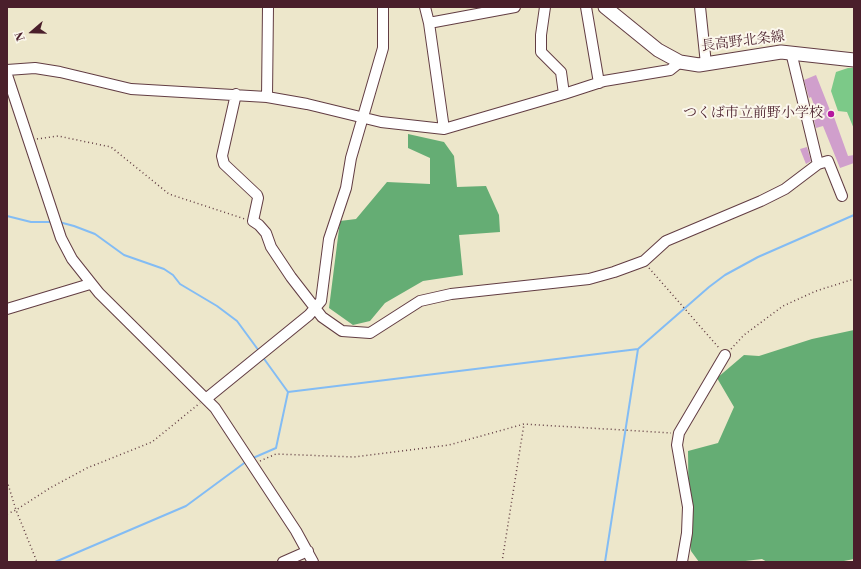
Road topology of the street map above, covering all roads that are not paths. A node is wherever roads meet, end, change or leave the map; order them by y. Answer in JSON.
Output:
{"nodes":[{"id":1,"x":268,"y":7,"type":"edge"},
{"id":2,"x":384,"y":7,"type":"edge"},
{"id":3,"x":425,"y":7,"type":"edge"},
{"id":4,"x":515,"y":7,"type":"edge"},
{"id":5,"x":545,"y":7,"type":"edge"},
{"id":6,"x":586,"y":7,"type":"edge"},
{"id":7,"x":605,"y":7,"type":"edge"},
{"id":8,"x":700,"y":7,"type":"edge"},
{"id":9,"x":429,"y":23,"type":"junction"},
{"id":10,"x":791,"y":52,"type":"junction"},
{"id":11,"x":854,"y":60,"type":"edge"},
{"id":12,"x":680,"y":62,"type":"junction"},
{"id":13,"x":706,"y":64,"type":"junction"},
{"id":14,"x":7,"y":70,"type":"edge"},
{"id":15,"x":7,"y":75,"type":"edge"},
{"id":16,"x":599,"y":83,"type":"junction"},
{"id":17,"x":236,"y":94,"type":"junction"},
{"id":18,"x":564,"y":94,"type":"junction"},
{"id":19,"x":267,"y":97,"type":"junction"},
{"id":20,"x":361,"y":117,"type":"junction"},
{"id":21,"x":444,"y":129,"type":"junction"},
{"id":22,"x":818,"y":164,"type":"junction"},
{"id":23,"x":842,"y":196,"type":"dead end"},
{"id":24,"x":90,"y":284,"type":"junction"},
{"id":25,"x":7,"y":309,"type":"edge"},
{"id":26,"x":315,"y":310,"type":"junction"},
{"id":27,"x":725,"y":355,"type":"road end"},
{"id":28,"x":207,"y":398,"type":"junction"},
{"id":29,"x":308,"y":551,"type":"junction"},
{"id":30,"x":283,"y":562,"type":"edge"},
{"id":31,"x":313,"y":562,"type":"edge"},
{"id":32,"x":682,"y":562,"type":"edge"}],
"edges":[{"from":1,"to":19,"type":"street"},
{"from":2,"to":20,"type":"street"},
{"from":3,"to":9,"type":"street"},
{"from":4,"to":9,"type":"street"},
{"from":5,"to":18,"type":"street"},
{"from":6,"to":16,"type":"street"},
{"from":7,"to":12,"type":"main road","name":"長高野北条線"},
{"from":8,"to":13,"type":"street"},
{"from":9,"to":21,"type":"street"},
{"from":10,"to":11,"type":"main road","name":"長高野北条線"},
{"from":10,"to":13,"type":"main road","name":"長高野北条線"},
{"from":10,"to":22,"type":"street"},
{"from":12,"to":13,"type":"main road","name":"長高野北条線"},
{"from":12,"to":16,"type":"street"},
{"from":14,"to":17,"type":"street"},
{"from":15,"to":24,"type":"street"},
{"from":16,"to":18,"type":"street"},
{"from":17,"to":19,"type":"street"},
{"from":17,"to":26,"type":"street"},
{"from":18,"to":21,"type":"street"},
{"from":19,"to":20,"type":"street"},
{"from":20,"to":21,"type":"street"},
{"from":20,"to":26,"type":"street"},
{"from":22,"to":23,"type":"street"},
{"from":22,"to":26,"type":"street"},
{"from":24,"to":25,"type":"street"},
{"from":24,"to":28,"type":"street"},
{"from":26,"to":28,"type":"street"},
{"from":27,"to":32,"type":"street"},
{"from":28,"to":29,"type":"street"},
{"from":29,"to":30,"type":"street"},
{"from":29,"to":31,"type":"street"}]}
